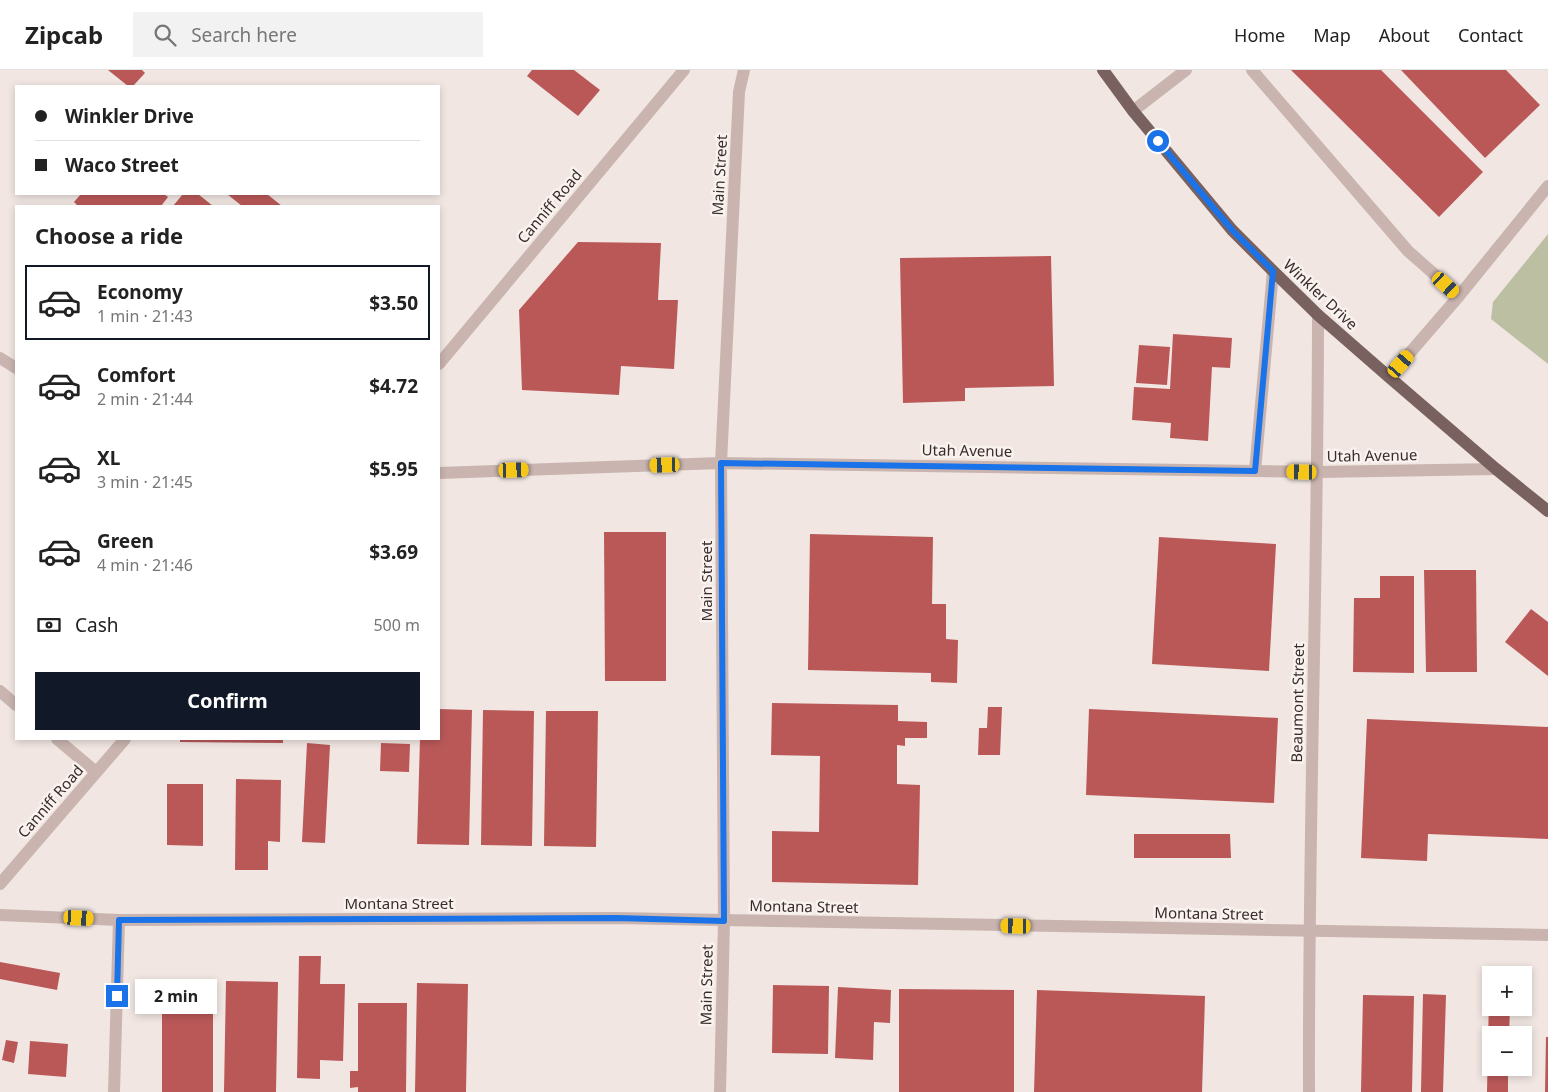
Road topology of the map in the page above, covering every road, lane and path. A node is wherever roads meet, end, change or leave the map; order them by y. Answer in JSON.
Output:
{"nodes":[{"id":1,"x":684,"y":70,"type":"edge"},
{"id":2,"x":744,"y":70,"type":"edge"},
{"id":3,"x":1103,"y":70,"type":"edge"},
{"id":4,"x":1186,"y":70,"type":"edge"},
{"id":5,"x":1252,"y":70,"type":"edge"},
{"id":6,"x":1133,"y":111,"type":"junction"},
{"id":7,"x":1548,"y":186,"type":"edge"},
{"id":8,"x":1273,"y":271,"type":"junction"},
{"id":9,"x":1459,"y":296,"type":"junction"},
{"id":10,"x":1318,"y":315,"type":"junction"},
{"id":11,"x":0,"y":358,"type":"edge"},
{"id":12,"x":440,"y":363,"type":"edge"},
{"id":13,"x":15,"y":367,"type":"edge"},
{"id":14,"x":1389,"y":377,"type":"junction"},
{"id":15,"x":721,"y":463,"type":"junction"},
{"id":16,"x":1496,"y":469,"type":"junction"},
{"id":17,"x":1255,"y":471,"type":"junction"},
{"id":18,"x":1318,"y":472,"type":"junction"},
{"id":19,"x":440,"y":473,"type":"edge"},
{"id":20,"x":1548,"y":510,"type":"edge"},
{"id":21,"x":0,"y":691,"type":"edge"},
{"id":22,"x":15,"y":704,"type":"edge"},
{"id":23,"x":58,"y":740,"type":"edge"},
{"id":24,"x":124,"y":740,"type":"edge"},
{"id":25,"x":96,"y":772,"type":"junction"},
{"id":26,"x":0,"y":884,"type":"edge"},
{"id":27,"x":0,"y":915,"type":"edge"},
{"id":28,"x":119,"y":920,"type":"junction"},
{"id":29,"x":724,"y":921,"type":"junction"},
{"id":30,"x":1308,"y":931,"type":"junction"},
{"id":31,"x":1548,"y":935,"type":"edge"},
{"id":32,"x":114,"y":1092,"type":"edge"},
{"id":33,"x":720,"y":1092,"type":"edge"},
{"id":34,"x":1309,"y":1092,"type":"edge"}],
"edges":[{"from":1,"to":12,"type":"street","name":"Canniff Road"},
{"from":2,"to":15,"type":"street","name":"Main Street"},
{"from":3,"to":6,"type":"main road","name":"Winkler Drive"},
{"from":4,"to":6,"type":"street"},
{"from":5,"to":9,"type":"street"},
{"from":6,"to":8,"type":"main road","name":"Winkler Drive"},
{"from":7,"to":9,"type":"street"},
{"from":8,"to":10,"type":"main road","name":"Winkler Drive"},
{"from":8,"to":17,"type":"street"},
{"from":9,"to":14,"type":"street"},
{"from":10,"to":14,"type":"main road","name":"Winkler Drive"},
{"from":10,"to":18,"type":"street","name":"Beaumont Street"},
{"from":11,"to":13,"type":"street"},
{"from":14,"to":16,"type":"main road","name":"Winkler Drive"},
{"from":15,"to":17,"type":"street","name":"Utah Avenue"},
{"from":15,"to":19,"type":"street","name":"Utah Avenue"},
{"from":15,"to":29,"type":"street","name":"Main Street"},
{"from":16,"to":18,"type":"street","name":"Utah Avenue"},
{"from":16,"to":20,"type":"main road","name":"Winkler Drive"},
{"from":17,"to":18,"type":"street","name":"Utah Avenue"},
{"from":18,"to":30,"type":"street","name":"Beaumont Street"},
{"from":21,"to":22,"type":"street"},
{"from":23,"to":25,"type":"street"},
{"from":24,"to":25,"type":"street","name":"Canniff Road"},
{"from":25,"to":26,"type":"street","name":"Canniff Road"},
{"from":27,"to":28,"type":"street","name":"Montana Street"},
{"from":28,"to":29,"type":"street","name":"Montana Street"},
{"from":28,"to":32,"type":"street"},
{"from":29,"to":30,"type":"street","name":"Montana Street"},
{"from":29,"to":33,"type":"street","name":"Main Street"},
{"from":30,"to":31,"type":"street","name":"Montana Street"},
{"from":30,"to":34,"type":"street","name":"Beaumont Street"}]}
